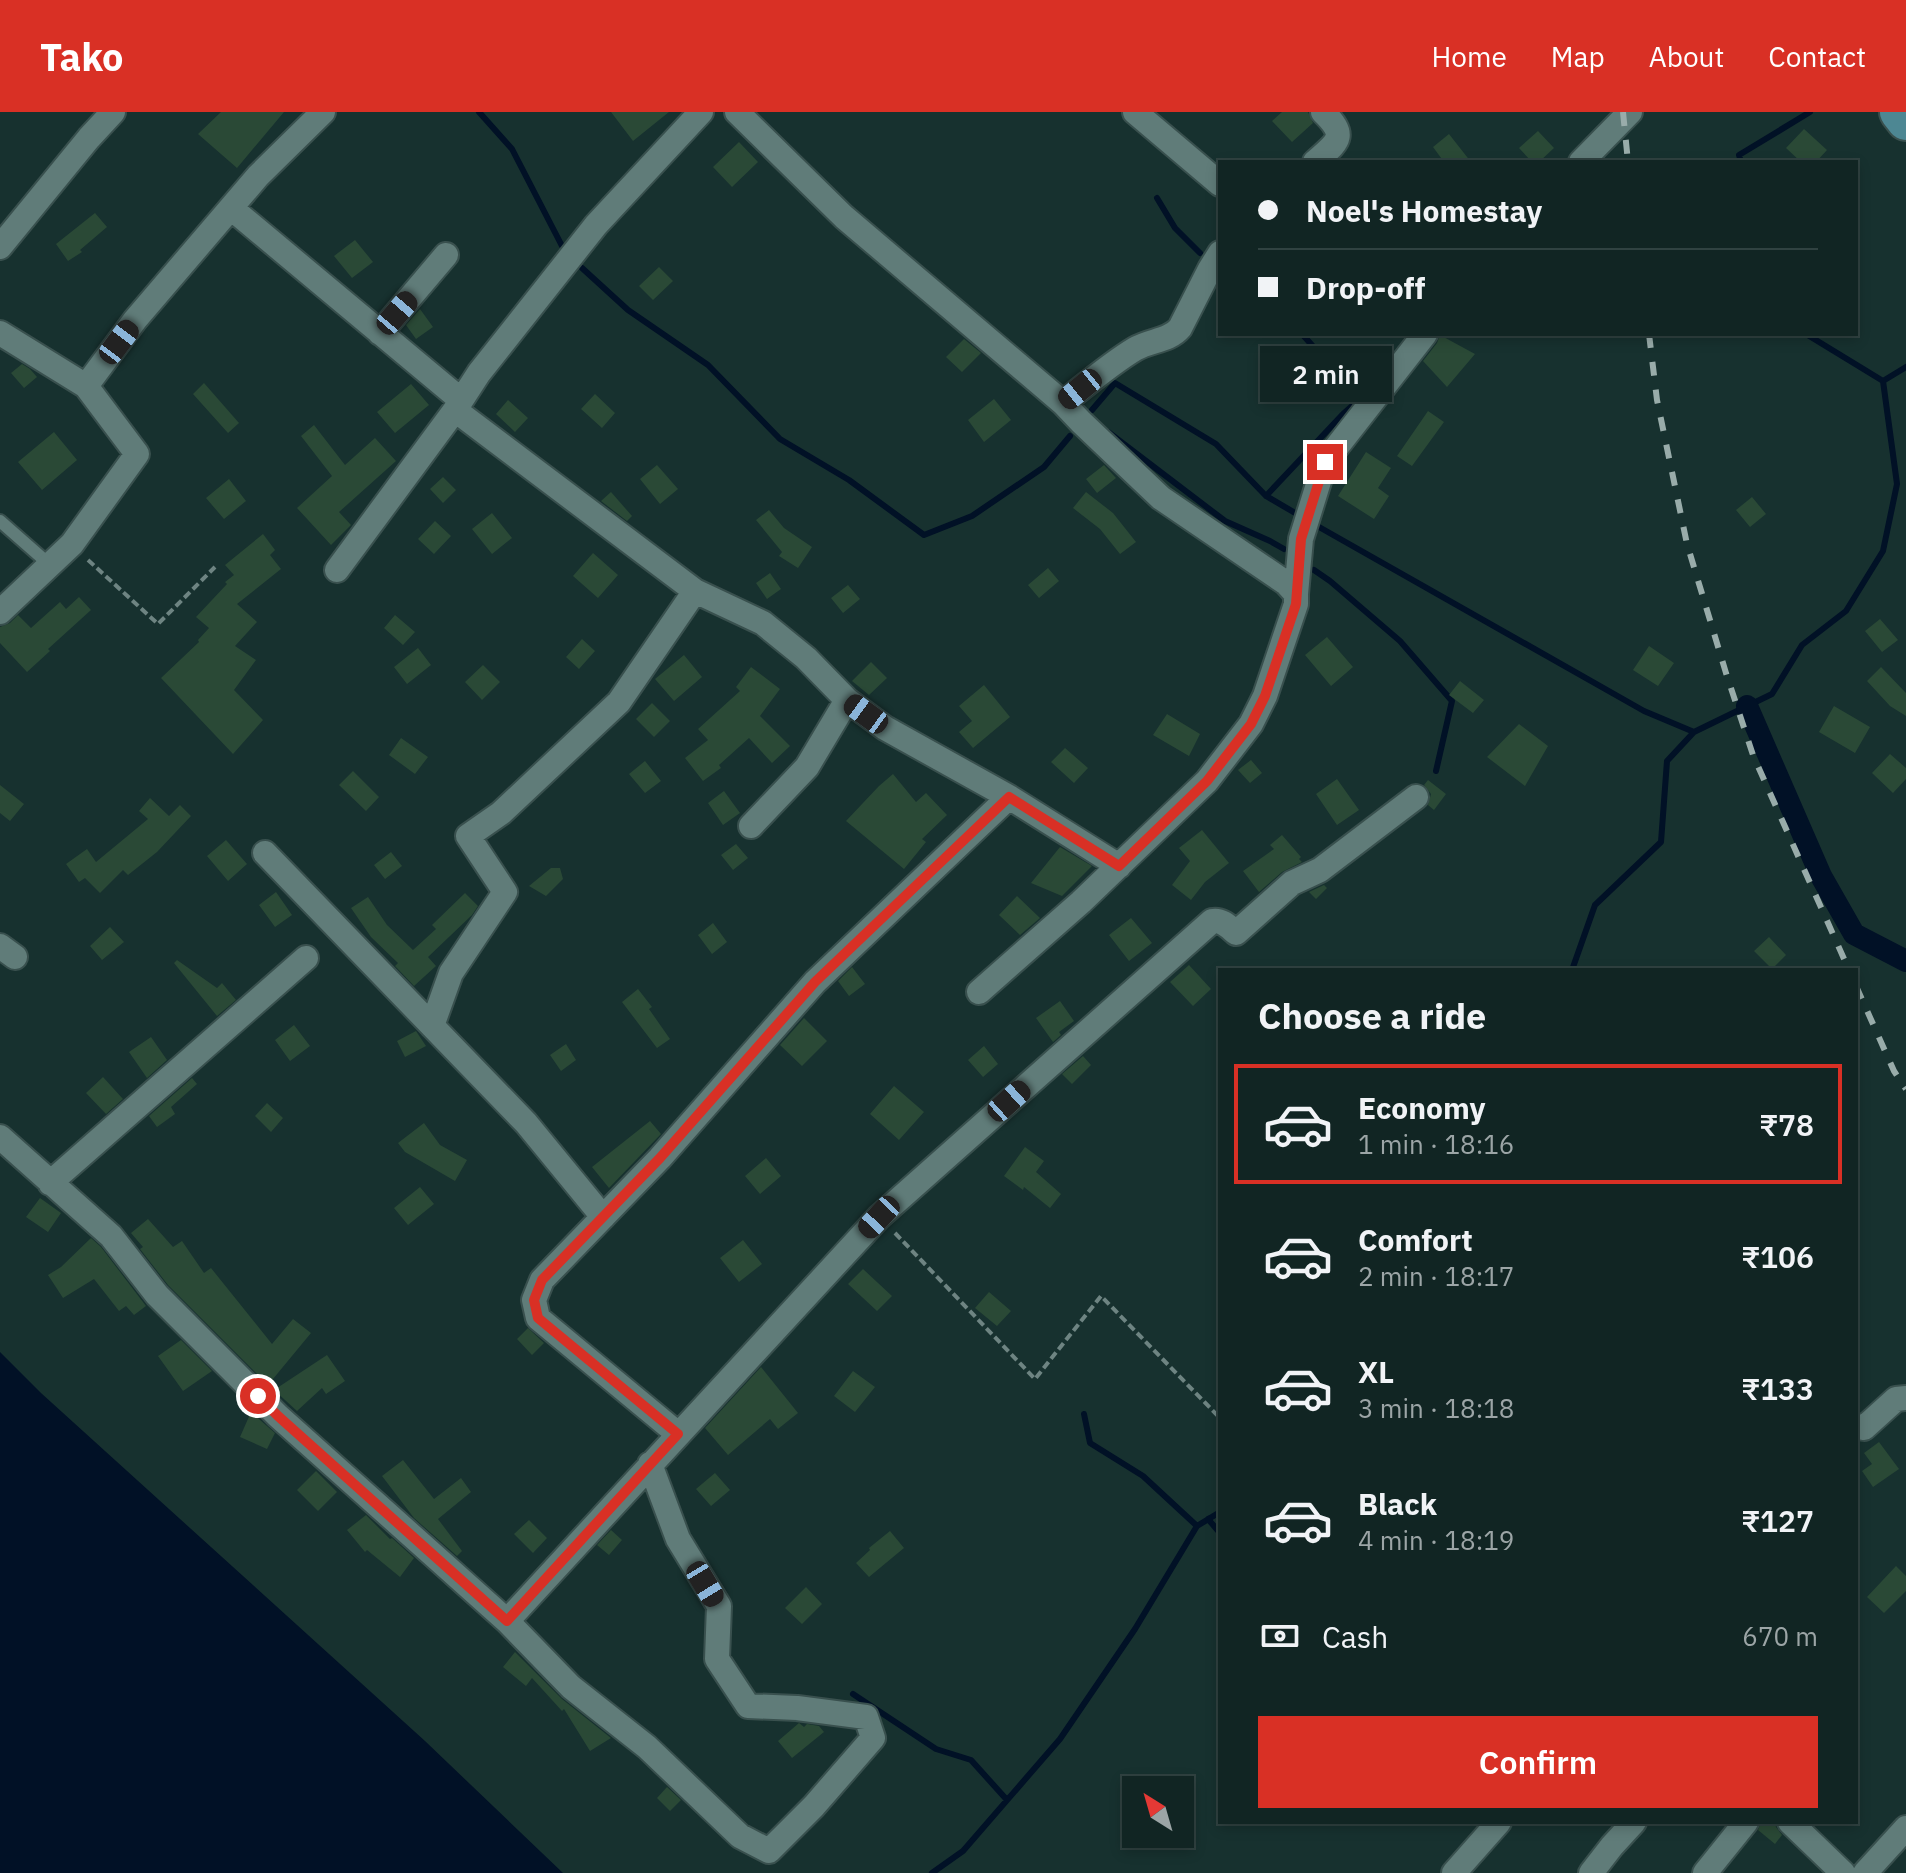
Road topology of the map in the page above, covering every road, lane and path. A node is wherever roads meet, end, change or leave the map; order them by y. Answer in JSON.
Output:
{"nodes":[{"id":1,"x":113,"y":112,"type":"edge"},
{"id":2,"x":323,"y":112,"type":"edge"},
{"id":3,"x":701,"y":112,"type":"edge"},
{"id":4,"x":737,"y":112,"type":"edge"},
{"id":5,"x":1135,"y":112,"type":"edge"},
{"id":6,"x":1323,"y":112,"type":"edge"},
{"id":7,"x":1630,"y":112,"type":"edge"},
{"id":8,"x":1899,"y":112,"type":"edge"},
{"id":9,"x":1906,"y":121,"type":"edge"},
{"id":10,"x":1317,"y":160,"type":"edge"},
{"id":11,"x":1583,"y":160,"type":"edge"},
{"id":12,"x":1218,"y":182,"type":"edge"},
{"id":13,"x":231,"y":208,"type":"junction"},
{"id":14,"x":0,"y":247,"type":"edge"},
{"id":15,"x":446,"y":255,"type":"dead end"},
{"id":16,"x":1218,"y":256,"type":"edge"},
{"id":17,"x":0,"y":333,"type":"edge"},
{"id":18,"x":380,"y":333,"type":"junction"},
{"id":19,"x":1423,"y":336,"type":"edge"},
{"id":20,"x":86,"y":386,"type":"junction"},
{"id":21,"x":1063,"y":403,"type":"junction"},
{"id":22,"x":458,"y":405,"type":"junction"},
{"id":23,"x":0,"y":521,"type":"edge"},
{"id":24,"x":72,"y":544,"type":"junction"},
{"id":25,"x":50,"y":565,"type":"junction"},
{"id":26,"x":215,"y":567,"type":"dead end"},
{"id":27,"x":337,"y":570,"type":"dead end"},
{"id":28,"x":695,"y":591,"type":"junction"},
{"id":29,"x":1296,"y":594,"type":"junction"},
{"id":30,"x":0,"y":612,"type":"edge"},
{"id":31,"x":847,"y":700,"type":"junction"},
{"id":32,"x":1009,"y":797,"type":"junction"},
{"id":33,"x":1416,"y":797,"type":"dead end"},
{"id":34,"x":751,"y":826,"type":"dead end"},
{"id":35,"x":265,"y":853,"type":"dead end"},
{"id":36,"x":1119,"y":866,"type":"junction"},
{"id":37,"x":306,"y":958,"type":"dead end"},
{"id":38,"x":979,"y":992,"type":"dead end"},
{"id":39,"x":432,"y":1026,"type":"junction"},
{"id":40,"x":0,"y":1137,"type":"edge"},
{"id":41,"x":50,"y":1183,"type":"junction"},
{"id":42,"x":603,"y":1217,"type":"junction"},
{"id":43,"x":879,"y":1217,"type":"junction"},
{"id":44,"x":1906,"y":1398,"type":"edge"},
{"id":45,"x":1218,"y":1416,"type":"edge"},
{"id":46,"x":1858,"y":1426,"type":"edge"},
{"id":47,"x":678,"y":1434,"type":"junction"},
{"id":48,"x":650,"y":1464,"type":"junction"},
{"id":49,"x":507,"y":1621,"type":"junction"},
{"id":50,"x":1497,"y":1824,"type":"edge"},
{"id":51,"x":1632,"y":1824,"type":"edge"},
{"id":52,"x":1745,"y":1824,"type":"edge"},
{"id":53,"x":1792,"y":1824,"type":"edge"},
{"id":54,"x":1906,"y":1828,"type":"edge"},
{"id":55,"x":1717,"y":1867,"type":"edge"},
{"id":56,"x":1454,"y":1873,"type":"edge"},
{"id":57,"x":1591,"y":1873,"type":"edge"},
{"id":58,"x":1843,"y":1873,"type":"edge"},
{"id":59,"x":1865,"y":1873,"type":"edge"}],
"edges":[{"from":1,"to":14,"type":"street"},
{"from":2,"to":13,"type":"street"},
{"from":3,"to":22,"type":"street"},
{"from":4,"to":21,"type":"street"},
{"from":5,"to":12,"type":"street"},
{"from":6,"to":10,"type":"street"},
{"from":7,"to":11,"type":"street"},
{"from":8,"to":9,"type":"main road"},
{"from":13,"to":18,"type":"street"},
{"from":13,"to":20,"type":"street"},
{"from":15,"to":18,"type":"street"},
{"from":16,"to":21,"type":"street"},
{"from":17,"to":20,"type":"street"},
{"from":18,"to":22,"type":"street"},
{"from":19,"to":29,"type":"street"},
{"from":20,"to":24,"type":"street"},
{"from":21,"to":29,"type":"street"},
{"from":22,"to":27,"type":"street"},
{"from":22,"to":28,"type":"street"},
{"from":23,"to":25,"type":"lane"},
{"from":24,"to":25,"type":"street"},
{"from":24,"to":26,"type":"path"},
{"from":25,"to":30,"type":"street"},
{"from":28,"to":31,"type":"street"},
{"from":28,"to":39,"type":"street"},
{"from":29,"to":36,"type":"street"},
{"from":31,"to":32,"type":"street"},
{"from":31,"to":34,"type":"street"},
{"from":32,"to":36,"type":"street"},
{"from":32,"to":42,"type":"street"},
{"from":33,"to":43,"type":"street"},
{"from":35,"to":39,"type":"street"},
{"from":36,"to":38,"type":"street"},
{"from":37,"to":41,"type":"street"},
{"from":39,"to":42,"type":"street"},
{"from":40,"to":41,"type":"street"},
{"from":41,"to":49,"type":"street"},
{"from":42,"to":47,"type":"street"},
{"from":43,"to":45,"type":"path"},
{"from":43,"to":47,"type":"street"},
{"from":44,"to":46,"type":"street"},
{"from":47,"to":48,"type":"street"},
{"from":48,"to":49,"type":"street"},
{"from":48,"to":49,"type":"street"},
{"from":50,"to":56,"type":"street"},
{"from":51,"to":57,"type":"street"},
{"from":52,"to":55,"type":"street"},
{"from":53,"to":58,"type":"street"},
{"from":54,"to":59,"type":"street"}]}
